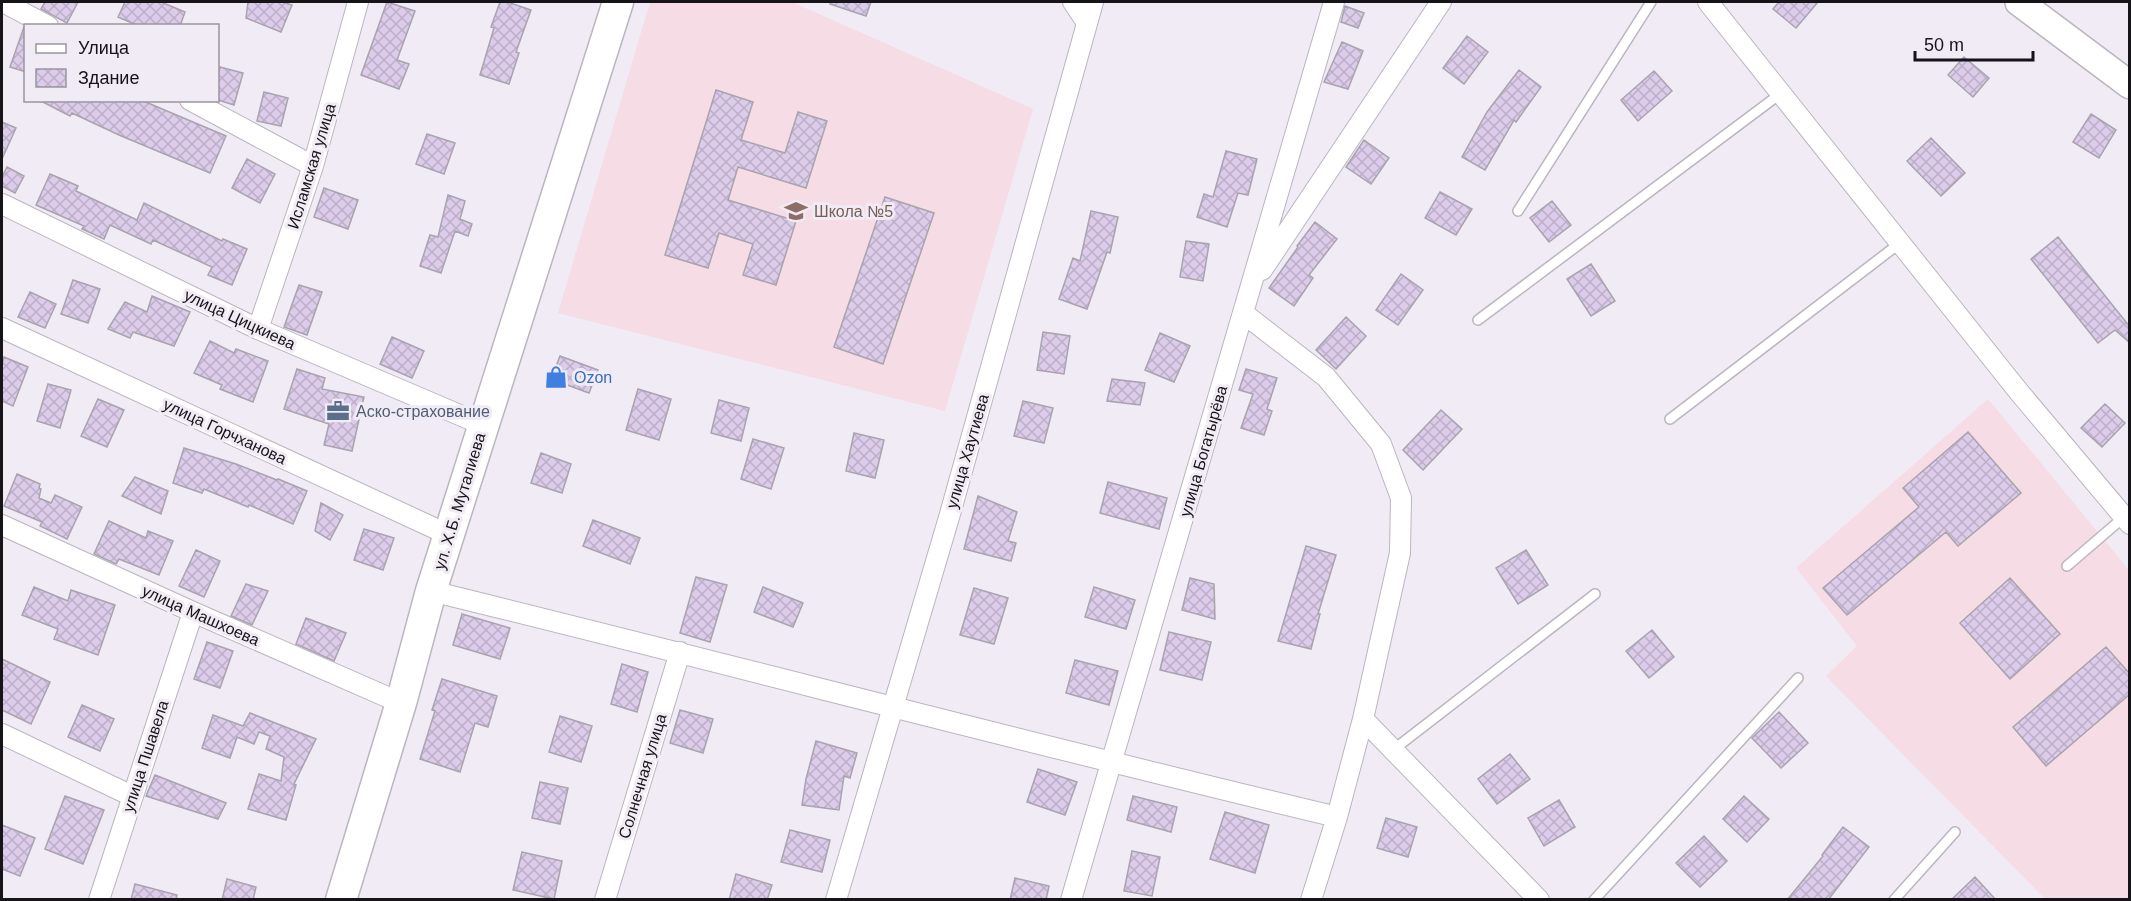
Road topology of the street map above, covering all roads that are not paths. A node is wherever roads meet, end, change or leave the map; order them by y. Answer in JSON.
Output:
{"nodes":[{"id":1,"x":3,"y":2,"type":"edge"},
{"id":2,"x":358,"y":2,"type":"edge"},
{"id":3,"x":618,"y":2,"type":"edge"},
{"id":4,"x":1073,"y":2,"type":"edge"},
{"id":5,"x":1093,"y":2,"type":"edge"},
{"id":6,"x":1334,"y":2,"type":"edge"},
{"id":7,"x":1442,"y":2,"type":"edge"},
{"id":8,"x":1651,"y":2,"type":"edge"},
{"id":9,"x":1708,"y":2,"type":"edge"},
{"id":10,"x":2019,"y":2,"type":"edge"},
{"id":11,"x":1087,"y":23,"type":"junction"},
{"id":12,"x":44,"y":24,"type":"edge"},
{"id":13,"x":2130,"y":85,"type":"edge"},
{"id":14,"x":1780,"y":94,"type":"junction"},
{"id":15,"x":194,"y":102,"type":"edge"},
{"id":16,"x":313,"y":166,"type":"junction"},
{"id":17,"x":2,"y":204,"type":"edge"},
{"id":18,"x":1518,"y":211,"type":"dead end"},
{"id":19,"x":1900,"y":243,"type":"junction"},
{"id":20,"x":1252,"y":284,"type":"junction"},
{"id":21,"x":1243,"y":313,"type":"junction"},
{"id":22,"x":1478,"y":320,"type":"dead end"},
{"id":23,"x":2,"y":328,"type":"edge"},
{"id":24,"x":258,"y":329,"type":"junction"},
{"id":25,"x":1670,"y":419,"type":"dead end"},
{"id":26,"x":483,"y":425,"type":"junction"},
{"id":27,"x":2127,"y":520,"type":"edge"},
{"id":28,"x":2,"y":525,"type":"edge"},
{"id":29,"x":449,"y":535,"type":"junction"},
{"id":30,"x":2067,"y":566,"type":"dead end"},
{"id":31,"x":431,"y":591,"type":"junction"},
{"id":32,"x":1595,"y":594,"type":"dead end"},
{"id":33,"x":193,"y":612,"type":"junction"},
{"id":34,"x":680,"y":652,"type":"junction"},
{"id":35,"x":1798,"y":678,"type":"dead end"},
{"id":36,"x":401,"y":703,"type":"junction"},
{"id":37,"x":892,"y":706,"type":"junction"},
{"id":38,"x":1363,"y":718,"type":"junction"},
{"id":39,"x":2,"y":734,"type":"edge"},
{"id":40,"x":1393,"y":750,"type":"junction"},
{"id":41,"x":1111,"y":764,"type":"junction"},
{"id":42,"x":132,"y":796,"type":"junction"},
{"id":43,"x":1337,"y":817,"type":"junction"},
{"id":44,"x":1955,"y":832,"type":"dead end"},
{"id":45,"x":99,"y":900,"type":"edge"},
{"id":46,"x":341,"y":900,"type":"edge"},
{"id":47,"x":604,"y":900,"type":"edge"},
{"id":48,"x":836,"y":900,"type":"edge"},
{"id":49,"x":1071,"y":900,"type":"edge"},
{"id":50,"x":1311,"y":900,"type":"edge"},
{"id":51,"x":1539,"y":900,"type":"edge"},
{"id":52,"x":1594,"y":900,"type":"edge"},
{"id":53,"x":1894,"y":900,"type":"edge"}],
"edges":[{"from":1,"to":12,"type":"street"},
{"from":2,"to":16,"type":"street","name":"Исламская улица"},
{"from":3,"to":26,"type":"main road","name":"ул. Х.Б. Муталиева"},
{"from":4,"to":11,"type":"street"},
{"from":5,"to":11,"type":"street","name":"улица Хаутиева"},
{"from":6,"to":20,"type":"street","name":"улица Богатырёва"},
{"from":7,"to":20,"type":"street"},
{"from":8,"to":18,"type":"lane"},
{"from":9,"to":14,"type":"street"},
{"from":10,"to":13,"type":"street"},
{"from":11,"to":37,"type":"street","name":"улица Хаутиева"},
{"from":14,"to":19,"type":"street"},
{"from":14,"to":22,"type":"lane"},
{"from":15,"to":16,"type":"street"},
{"from":16,"to":24,"type":"street","name":"Исламская улица"},
{"from":17,"to":24,"type":"street","name":"улица Цицкиева"},
{"from":19,"to":25,"type":"lane"},
{"from":19,"to":27,"type":"street"},
{"from":20,"to":21,"type":"street","name":"улица Богатырёва"},
{"from":21,"to":38,"type":"street"},
{"from":21,"to":41,"type":"street","name":"улица Богатырёва"},
{"from":23,"to":29,"type":"street","name":"улица Горчханова"},
{"from":24,"to":26,"type":"street","name":"улица Цицкиева"},
{"from":26,"to":29,"type":"main road","name":"ул. Х.Б. Муталиева"},
{"from":27,"to":30,"type":"lane"},
{"from":28,"to":33,"type":"street","name":"улица Машхоева"},
{"from":29,"to":31,"type":"main road","name":"ул. Х.Б. Муталиева"},
{"from":31,"to":34,"type":"street"},
{"from":31,"to":36,"type":"main road","name":"ул. Х.Б. Муталиева"},
{"from":32,"to":40,"type":"lane"},
{"from":33,"to":36,"type":"street","name":"улица Машхоева"},
{"from":33,"to":42,"type":"street","name":"улица Пшавела"},
{"from":34,"to":37,"type":"street"},
{"from":34,"to":47,"type":"street","name":"Солнечная улица"},
{"from":35,"to":52,"type":"lane"},
{"from":36,"to":46,"type":"main road","name":"ул. Х.Б. Муталиева"},
{"from":37,"to":41,"type":"street"},
{"from":37,"to":48,"type":"street","name":"улица Хаутиева"},
{"from":38,"to":40,"type":"street"},
{"from":38,"to":43,"type":"street"},
{"from":39,"to":42,"type":"street"},
{"from":40,"to":51,"type":"street"},
{"from":41,"to":43,"type":"street"},
{"from":41,"to":49,"type":"street","name":"улица Богатырёва"},
{"from":42,"to":45,"type":"street","name":"улица Пшавела"},
{"from":43,"to":50,"type":"street"},
{"from":44,"to":53,"type":"lane"}]}
